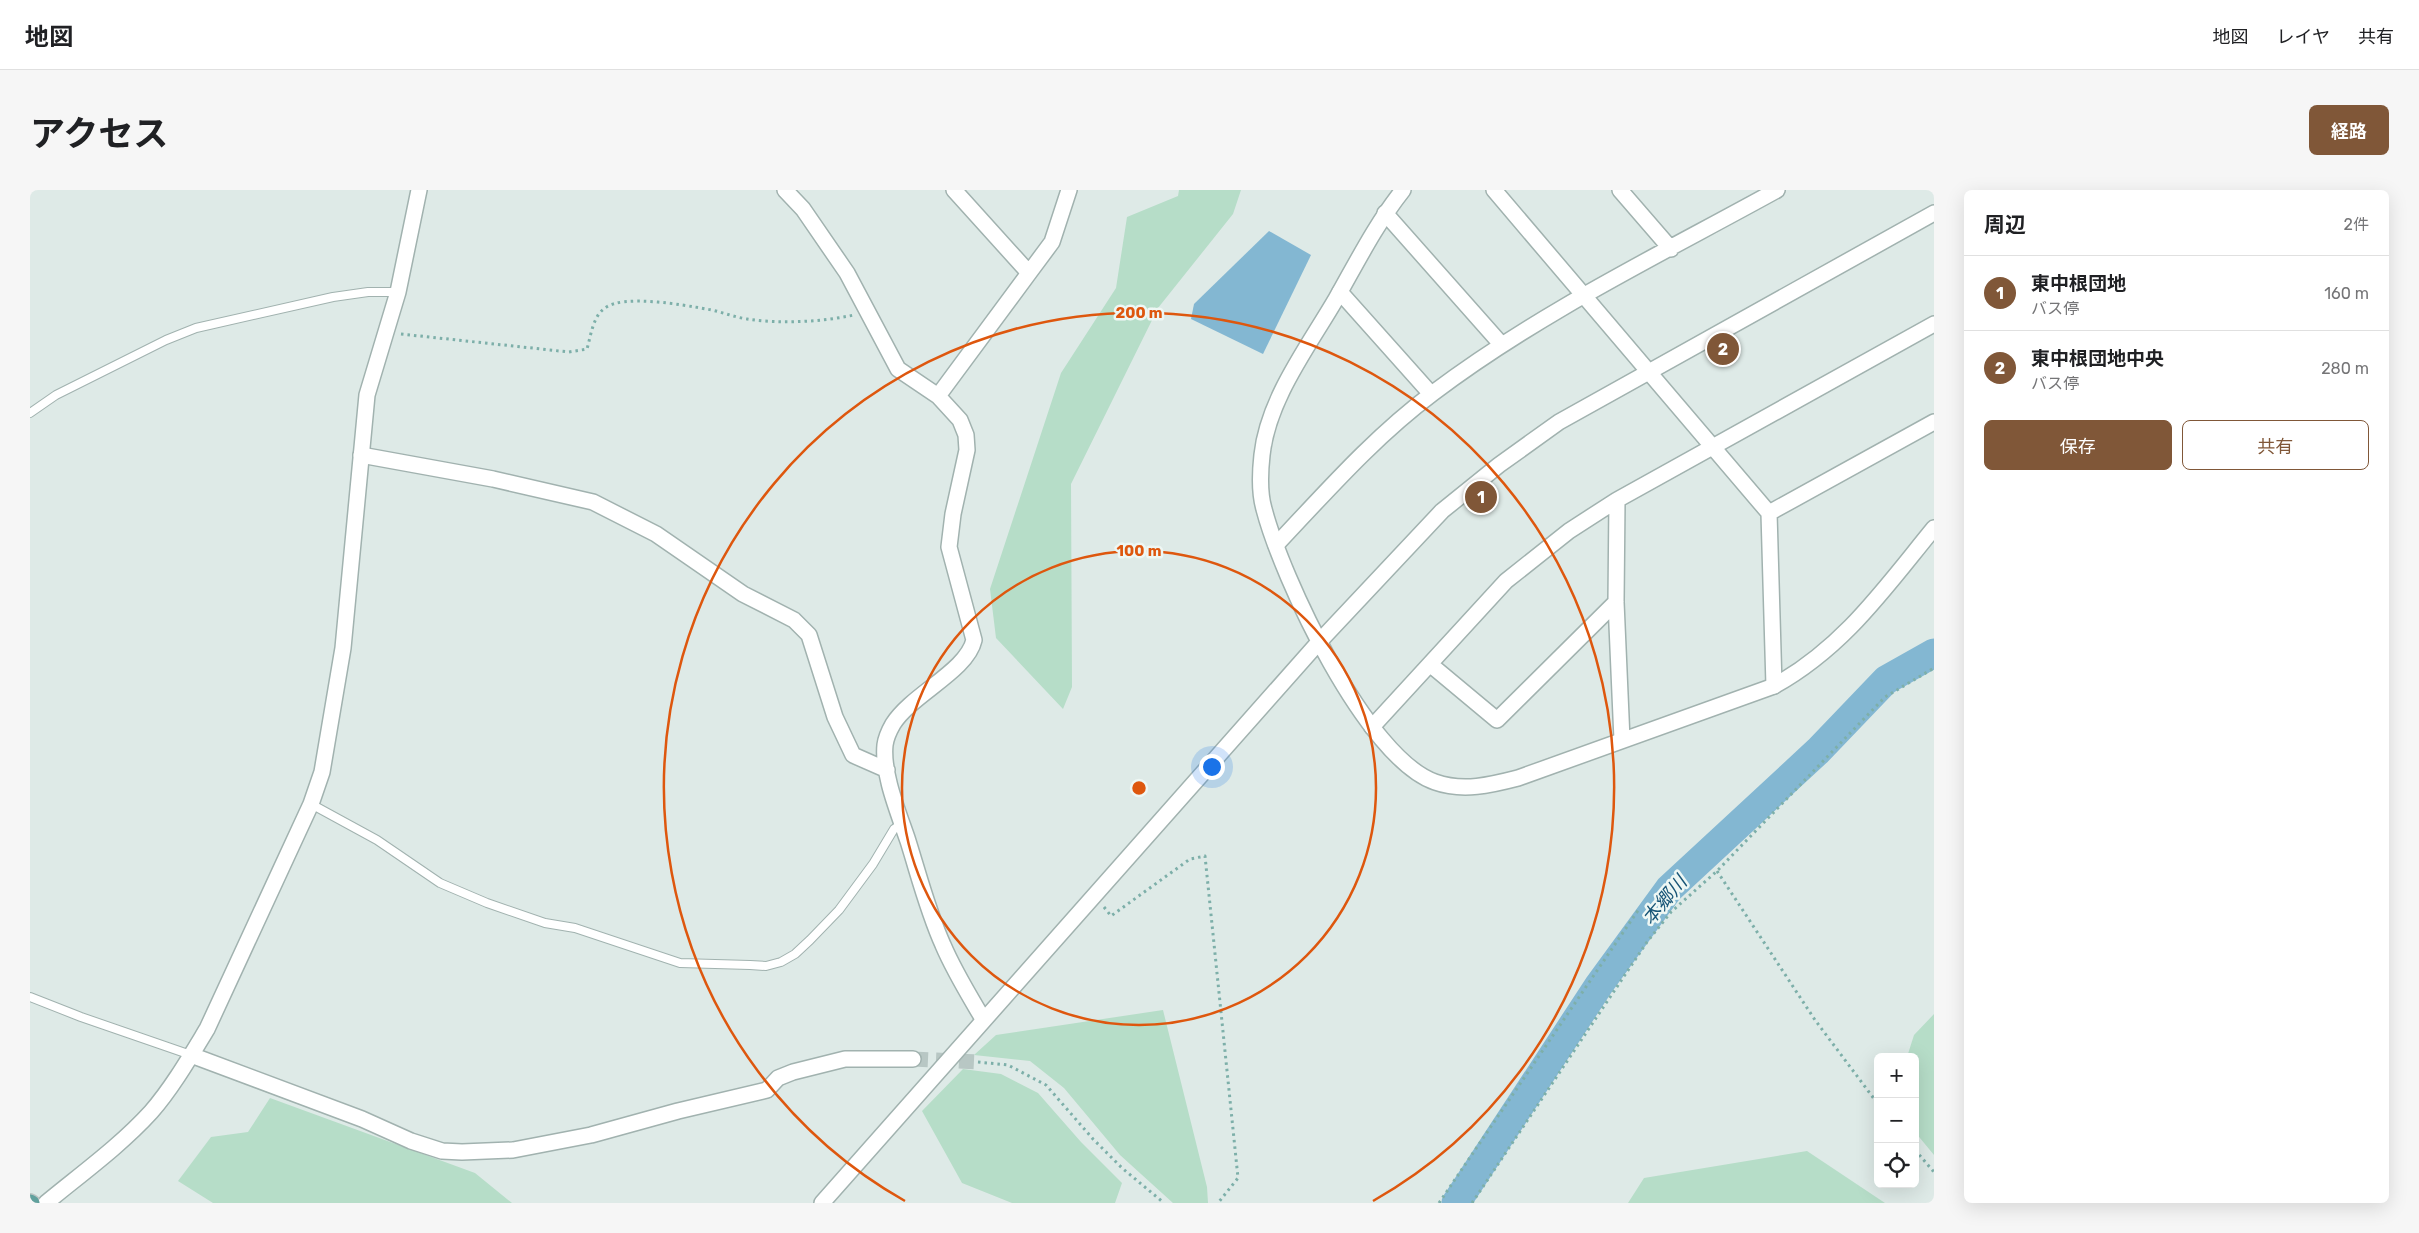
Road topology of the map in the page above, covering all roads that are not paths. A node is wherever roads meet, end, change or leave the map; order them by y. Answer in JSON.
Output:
{"nodes":[{"id":1,"x":419,"y":190,"type":"edge"},
{"id":2,"x":785,"y":190,"type":"edge"},
{"id":3,"x":954,"y":190,"type":"edge"},
{"id":4,"x":1069,"y":190,"type":"edge"},
{"id":5,"x":1403,"y":190,"type":"edge"},
{"id":6,"x":1494,"y":190,"type":"edge"},
{"id":7,"x":1620,"y":190,"type":"edge"},
{"id":8,"x":1777,"y":190,"type":"edge"},
{"id":9,"x":1385,"y":213,"type":"junction"},
{"id":10,"x":1934,"y":213,"type":"edge"},
{"id":11,"x":1671,"y":249,"type":"junction"},
{"id":12,"x":1029,"y":273,"type":"junction"},
{"id":13,"x":398,"y":292,"type":"junction"},
{"id":14,"x":1340,"y":292,"type":"junction"},
{"id":15,"x":1586,"y":295,"type":"junction"},
{"id":16,"x":1934,"y":324,"type":"edge"},
{"id":17,"x":1501,"y":344,"type":"junction"},
{"id":18,"x":1648,"y":371,"type":"junction"},
{"id":19,"x":1431,"y":394,"type":"junction"},
{"id":20,"x":938,"y":396,"type":"junction"},
{"id":21,"x":30,"y":413,"type":"edge"},
{"id":22,"x":1934,"y":422,"type":"edge"},
{"id":23,"x":1714,"y":447,"type":"junction"},
{"id":24,"x":361,"y":455,"type":"junction"},
{"id":25,"x":1617,"y":500,"type":"junction"},
{"id":26,"x":1769,"y":513,"type":"junction"},
{"id":27,"x":1934,"y":528,"type":"edge"},
{"id":28,"x":1276,"y":545,"type":"junction"},
{"id":29,"x":1616,"y":602,"type":"junction"},
{"id":30,"x":1318,"y":643,"type":"junction"},
{"id":31,"x":1431,"y":665,"type":"junction"},
{"id":32,"x":1774,"y":686,"type":"junction"},
{"id":33,"x":1372,"y":727,"type":"junction"},
{"id":34,"x":1622,"y":740,"type":"junction"},
{"id":35,"x":887,"y":770,"type":"junction"},
{"id":36,"x":311,"y":804,"type":"junction"},
{"id":37,"x":900,"y":825,"type":"junction"},
{"id":38,"x":30,"y":997,"type":"edge"},
{"id":39,"x":984,"y":1019,"type":"junction"},
{"id":40,"x":191,"y":1055,"type":"junction"},
{"id":41,"x":913,"y":1059,"type":"tunnel mouth"},
{"id":42,"x":46,"y":1203,"type":"edge"},
{"id":43,"x":822,"y":1203,"type":"edge"}],
"edges":[{"from":1,"to":13,"type":"street"},
{"from":2,"to":20,"type":"street"},
{"from":3,"to":12,"type":"street"},
{"from":4,"to":12,"type":"street"},
{"from":5,"to":9,"type":"street"},
{"from":6,"to":15,"type":"street"},
{"from":7,"to":11,"type":"street"},
{"from":8,"to":11,"type":"street"},
{"from":9,"to":14,"type":"street"},
{"from":9,"to":17,"type":"street"},
{"from":10,"to":18,"type":"street"},
{"from":11,"to":15,"type":"street"},
{"from":12,"to":20,"type":"street"},
{"from":13,"to":21,"type":"lane"},
{"from":13,"to":24,"type":"street"},
{"from":14,"to":19,"type":"street"},
{"from":14,"to":28,"type":"street"},
{"from":15,"to":17,"type":"street"},
{"from":15,"to":18,"type":"street"},
{"from":16,"to":23,"type":"street"},
{"from":17,"to":19,"type":"street"},
{"from":18,"to":23,"type":"street"},
{"from":18,"to":30,"type":"street"},
{"from":19,"to":28,"type":"street"},
{"from":20,"to":35,"type":"street"},
{"from":22,"to":26,"type":"street"},
{"from":23,"to":25,"type":"street"},
{"from":23,"to":26,"type":"street"},
{"from":24,"to":35,"type":"street"},
{"from":24,"to":36,"type":"street"},
{"from":25,"to":29,"type":"street"},
{"from":25,"to":31,"type":"street"},
{"from":26,"to":32,"type":"street"},
{"from":27,"to":32,"type":"street"},
{"from":28,"to":30,"type":"street"},
{"from":29,"to":31,"type":"street"},
{"from":29,"to":34,"type":"street"},
{"from":30,"to":33,"type":"street"},
{"from":30,"to":39,"type":"street"},
{"from":31,"to":33,"type":"street"},
{"from":32,"to":34,"type":"street"},
{"from":33,"to":34,"type":"street"},
{"from":35,"to":37,"type":"street"},
{"from":36,"to":37,"type":"lane"},
{"from":36,"to":40,"type":"street"},
{"from":37,"to":39,"type":"street"},
{"from":38,"to":40,"type":"lane"},
{"from":39,"to":43,"type":"street"},
{"from":40,"to":41,"type":"street"},
{"from":40,"to":42,"type":"street"}]}
